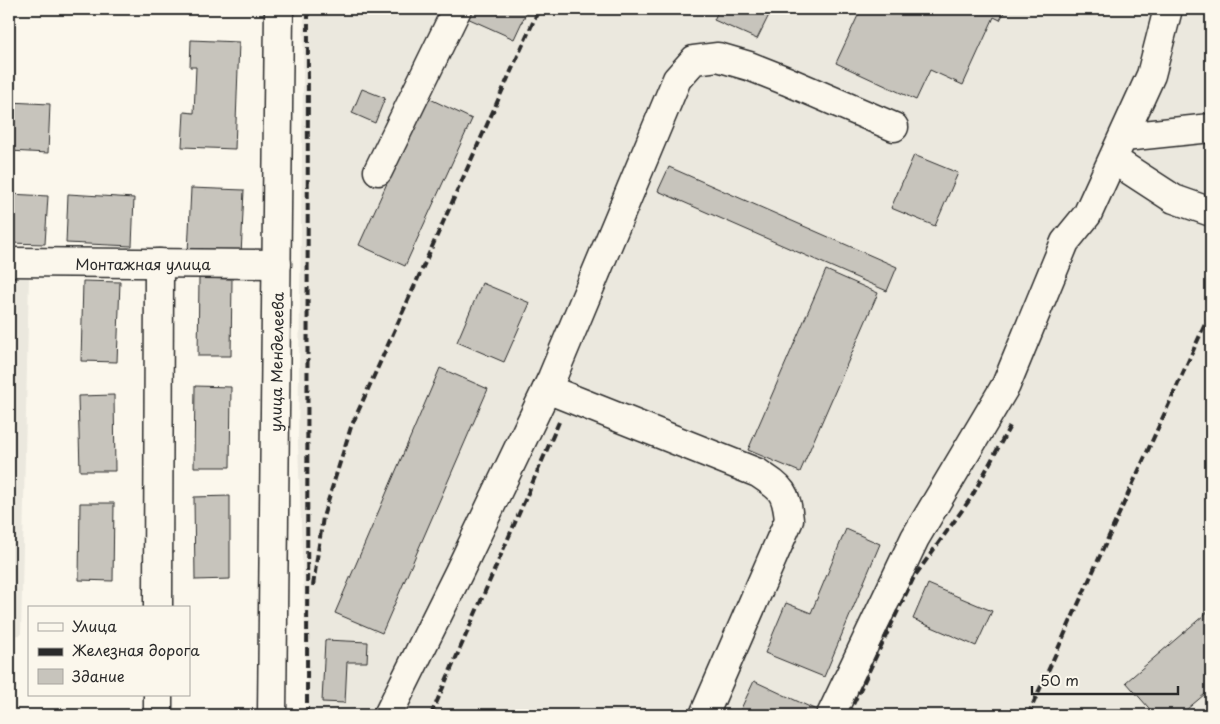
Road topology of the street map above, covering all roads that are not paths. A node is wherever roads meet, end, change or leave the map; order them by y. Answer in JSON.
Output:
{"nodes":[{"id":1,"x":279,"y":9,"type":"edge"},
{"id":2,"x":457,"y":9,"type":"edge"},
{"id":3,"x":1168,"y":9,"type":"edge"},
{"id":4,"x":894,"y":127,"type":"dead end"},
{"id":5,"x":1211,"y":128,"type":"edge"},
{"id":6,"x":1119,"y":148,"type":"junction"},
{"id":7,"x":378,"y":171,"type":"dead end"},
{"id":8,"x":1211,"y":212,"type":"edge"},
{"id":9,"x":9,"y":262,"type":"edge"},
{"id":10,"x":159,"y":263,"type":"junction"},
{"id":11,"x":277,"y":264,"type":"junction"},
{"id":12,"x":547,"y":388,"type":"junction"},
{"id":13,"x":158,"y":606,"type":"edge"},
{"id":14,"x":158,"y":696,"type":"edge"},
{"id":15,"x":158,"y":715,"type":"edge"},
{"id":16,"x":272,"y":715,"type":"edge"},
{"id":17,"x":388,"y":715,"type":"edge"},
{"id":18,"x":704,"y":715,"type":"edge"},
{"id":19,"x":831,"y":715,"type":"edge"}],
"edges":[{"from":1,"to":11,"type":"street","name":"улица Менделеева"},
{"from":2,"to":7,"type":"street"},
{"from":3,"to":6,"type":"street"},
{"from":4,"to":12,"type":"street"},
{"from":5,"to":6,"type":"street"},
{"from":6,"to":8,"type":"street"},
{"from":6,"to":19,"type":"street"},
{"from":9,"to":10,"type":"street","name":"Монтажная улица"},
{"from":10,"to":11,"type":"street","name":"Монтажная улица"},
{"from":10,"to":13,"type":"street"},
{"from":11,"to":16,"type":"street","name":"улица Менделеева"},
{"from":12,"to":17,"type":"street"},
{"from":12,"to":18,"type":"street"},
{"from":14,"to":15,"type":"street"}]}
